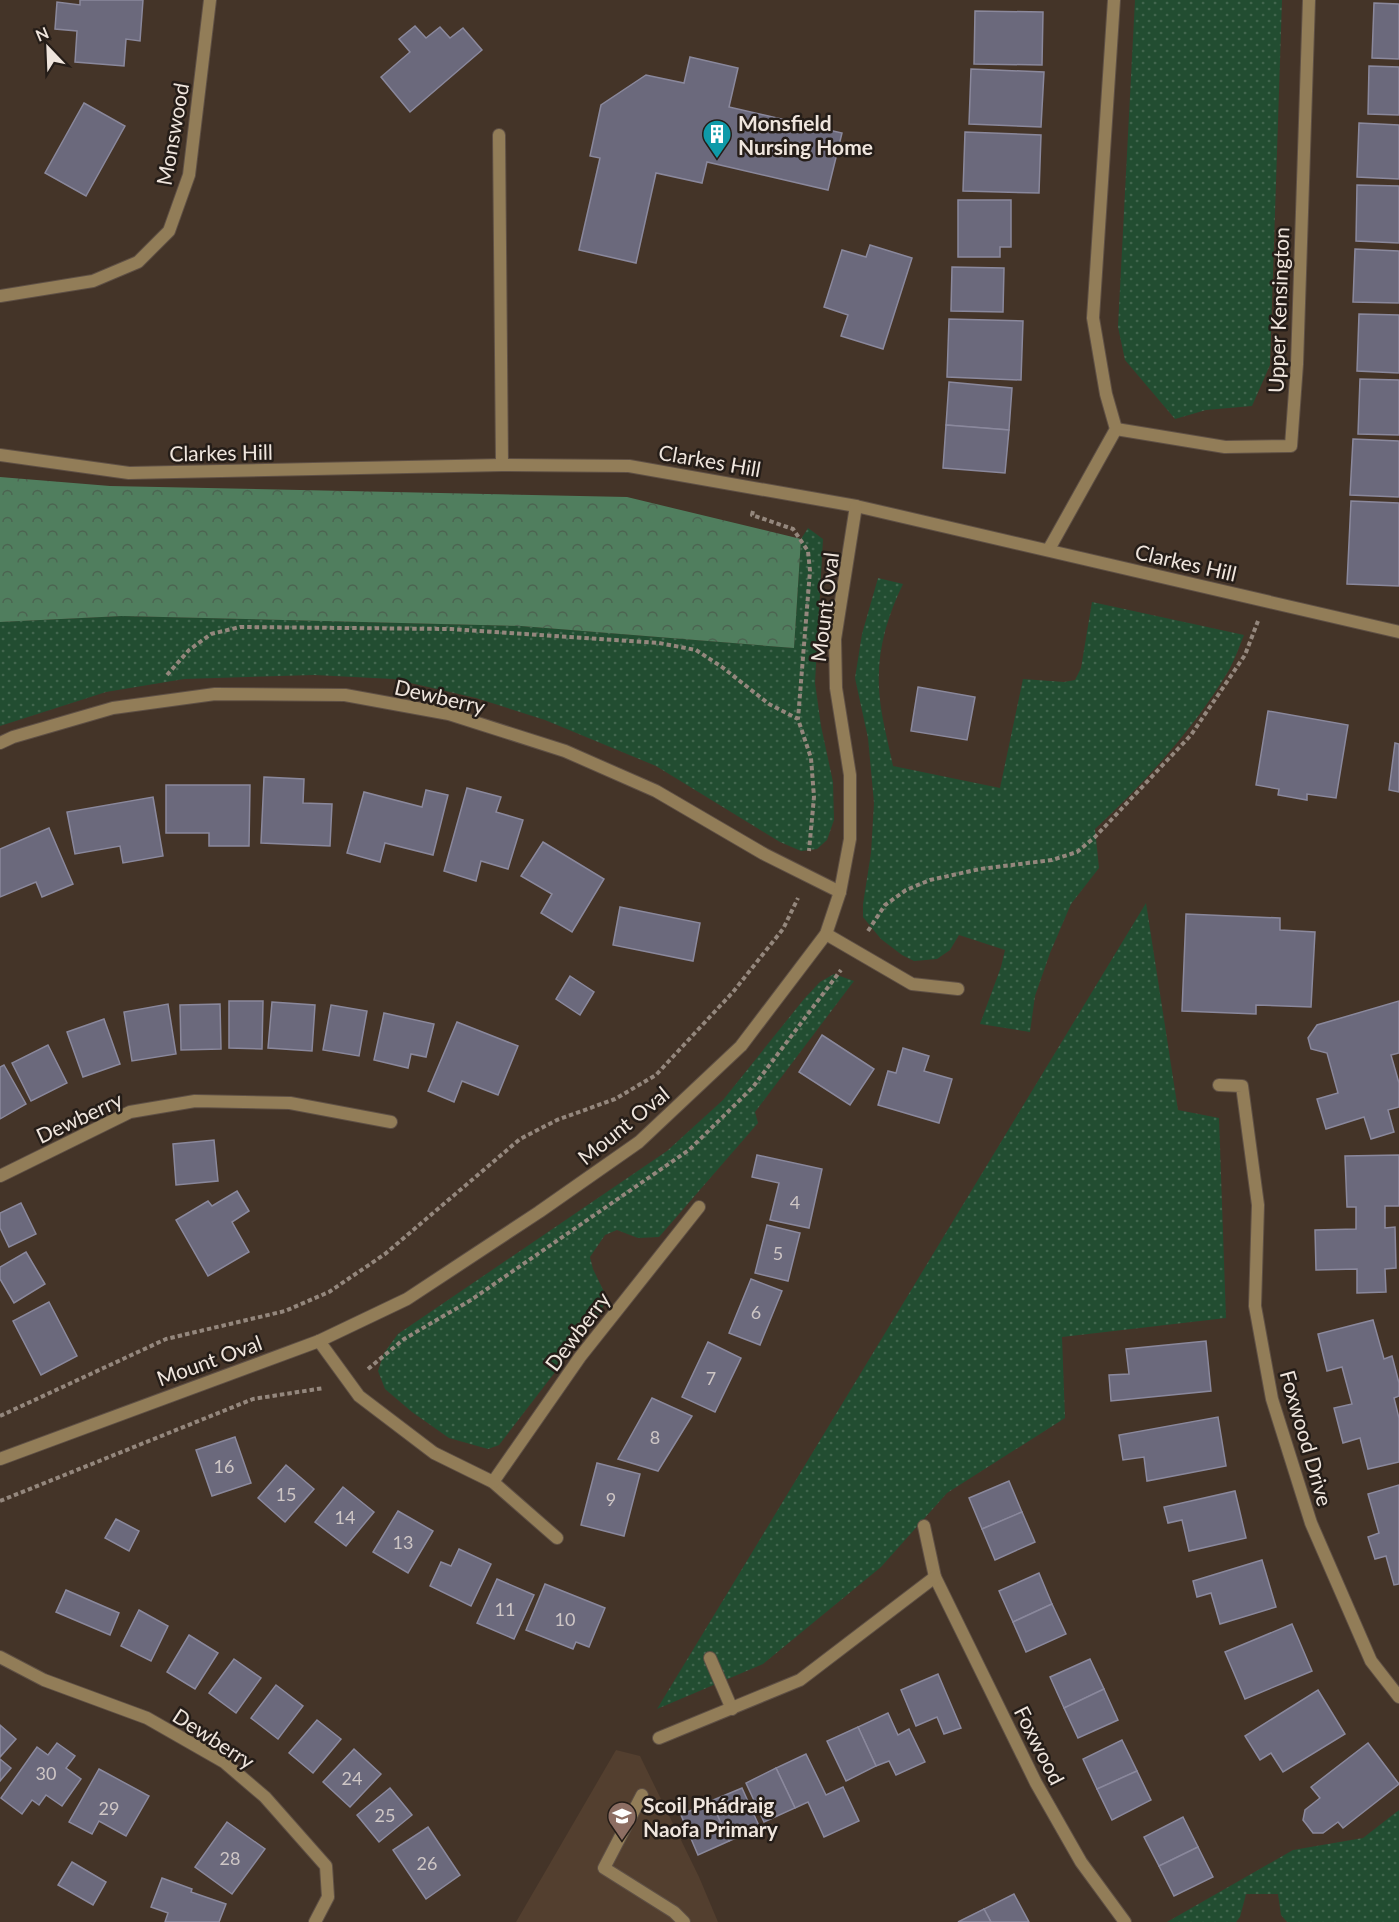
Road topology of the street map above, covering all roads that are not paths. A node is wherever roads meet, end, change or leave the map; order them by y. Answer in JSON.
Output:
{"nodes":[{"id":1,"x":210,"y":0,"type":"edge"},
{"id":2,"x":1114,"y":0,"type":"edge"},
{"id":3,"x":1309,"y":0,"type":"edge"},
{"id":4,"x":500,"y":135,"type":"dead end"},
{"id":5,"x":0,"y":296,"type":"edge"},
{"id":6,"x":1116,"y":429,"type":"junction"},
{"id":7,"x":0,"y":455,"type":"edge"},
{"id":8,"x":502,"y":465,"type":"junction"},
{"id":9,"x":856,"y":506,"type":"junction"},
{"id":10,"x":1049,"y":549,"type":"junction"},
{"id":11,"x":1399,"y":632,"type":"edge"},
{"id":12,"x":0,"y":743,"type":"edge"},
{"id":13,"x":840,"y":892,"type":"junction"},
{"id":14,"x":826,"y":934,"type":"junction"},
{"id":15,"x":958,"y":989,"type":"dead end"},
{"id":16,"x":1219,"y":1085,"type":"dead end"},
{"id":17,"x":392,"y":1122,"type":"dead end"},
{"id":18,"x":0,"y":1176,"type":"edge"},
{"id":19,"x":699,"y":1207,"type":"dead end"},
{"id":20,"x":319,"y":1341,"type":"junction"},
{"id":21,"x":0,"y":1459,"type":"edge"},
{"id":22,"x":493,"y":1482,"type":"junction"},
{"id":23,"x":924,"y":1526,"type":"dead end"},
{"id":24,"x":557,"y":1538,"type":"dead end"},
{"id":25,"x":935,"y":1576,"type":"junction"},
{"id":26,"x":0,"y":1657,"type":"edge"},
{"id":27,"x":710,"y":1658,"type":"dead end"},
{"id":28,"x":1399,"y":1697,"type":"edge"},
{"id":29,"x":732,"y":1709,"type":"junction"},
{"id":30,"x":659,"y":1738,"type":"dead end"},
{"id":31,"x":642,"y":1795,"type":"dead end"},
{"id":32,"x":315,"y":1922,"type":"edge"},
{"id":33,"x":684,"y":1922,"type":"edge"},
{"id":34,"x":1125,"y":1922,"type":"edge"}],
"edges":[{"from":1,"to":5,"type":"street","name":"Monswood"},
{"from":2,"to":6,"type":"street"},
{"from":3,"to":6,"type":"street","name":"Upper Kensington"},
{"from":4,"to":8,"type":"street"},
{"from":6,"to":10,"type":"street"},
{"from":7,"to":8,"type":"street","name":"Clarkes Hill"},
{"from":8,"to":9,"type":"street","name":"Clarkes Hill"},
{"from":9,"to":10,"type":"street","name":"Clarkes Hill"},
{"from":9,"to":13,"type":"street","name":"Mount Oval"},
{"from":10,"to":11,"type":"street","name":"Clarkes Hill"},
{"from":12,"to":13,"type":"street","name":"Dewberry"},
{"from":13,"to":14,"type":"street","name":"Mount Oval"},
{"from":14,"to":15,"type":"street"},
{"from":14,"to":20,"type":"street","name":"Mount Oval"},
{"from":16,"to":28,"type":"street","name":"Foxwood Drive"},
{"from":17,"to":18,"type":"street","name":"Dewberry"},
{"from":19,"to":22,"type":"street","name":"Dewberry"},
{"from":20,"to":21,"type":"street","name":"Mount Oval"},
{"from":20,"to":22,"type":"street"},
{"from":22,"to":24,"type":"street"},
{"from":23,"to":25,"type":"street","name":"Foxwood"},
{"from":25,"to":29,"type":"street"},
{"from":25,"to":34,"type":"street","name":"Foxwood"},
{"from":26,"to":32,"type":"street","name":"Dewberry"},
{"from":27,"to":29,"type":"street"},
{"from":29,"to":30,"type":"street"},
{"from":31,"to":33,"type":"street"}]}
